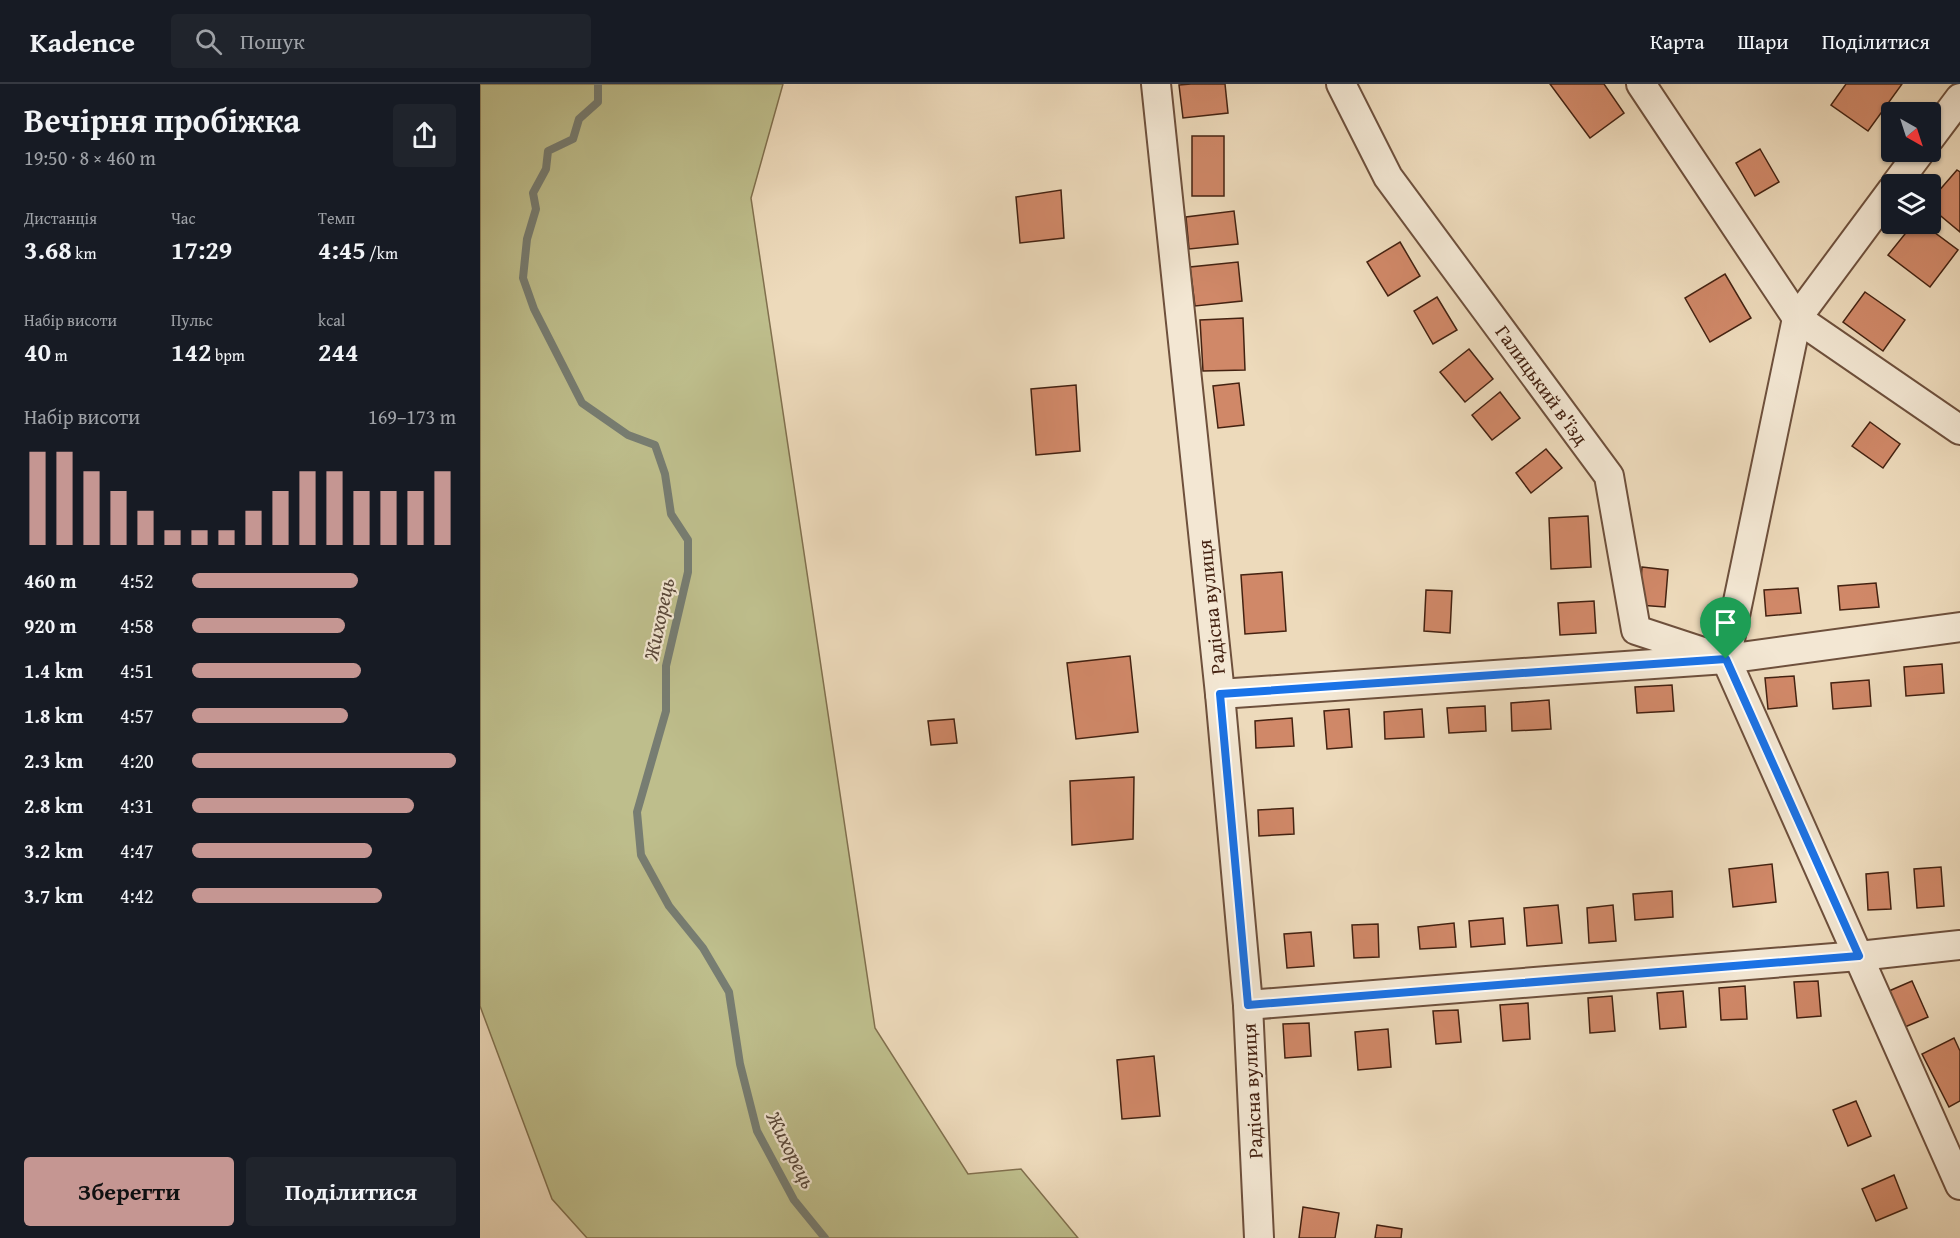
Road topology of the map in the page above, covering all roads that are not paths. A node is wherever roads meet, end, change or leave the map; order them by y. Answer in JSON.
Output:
{"nodes":[{"id":1,"x":1156,"y":84,"type":"edge"},
{"id":2,"x":1341,"y":84,"type":"edge"},
{"id":3,"x":1641,"y":84,"type":"edge"},
{"id":4,"x":1960,"y":98,"type":"edge"},
{"id":5,"x":1941,"y":123,"type":"edge"},
{"id":6,"x":1881,"y":205,"type":"edge"},
{"id":7,"x":1797,"y":318,"type":"junction"},
{"id":8,"x":1960,"y":430,"type":"edge"},
{"id":9,"x":1960,"y":627,"type":"edge"},
{"id":10,"x":1726,"y":659,"type":"junction"},
{"id":11,"x":1220,"y":694,"type":"junction"},
{"id":12,"x":1960,"y":945,"type":"edge"},
{"id":13,"x":1859,"y":956,"type":"junction"},
{"id":14,"x":1248,"y":1005,"type":"junction"},
{"id":15,"x":1960,"y":1185,"type":"edge"},
{"id":16,"x":1259,"y":1238,"type":"edge"}],
"edges":[{"from":1,"to":11,"type":"street","name":"Радісна вулиця"},
{"from":2,"to":10,"type":"street","name":"Галицький в'їзд"},
{"from":3,"to":7,"type":"street"},
{"from":4,"to":5,"type":"street"},
{"from":6,"to":7,"type":"street"},
{"from":7,"to":8,"type":"street"},
{"from":7,"to":10,"type":"street"},
{"from":9,"to":10,"type":"street"},
{"from":10,"to":11,"type":"street"},
{"from":10,"to":13,"type":"street"},
{"from":11,"to":14,"type":"street","name":"Радісна вулиця"},
{"from":12,"to":13,"type":"street"},
{"from":13,"to":14,"type":"street"},
{"from":13,"to":15,"type":"street"},
{"from":14,"to":16,"type":"street","name":"Радісна вулиця"}]}
